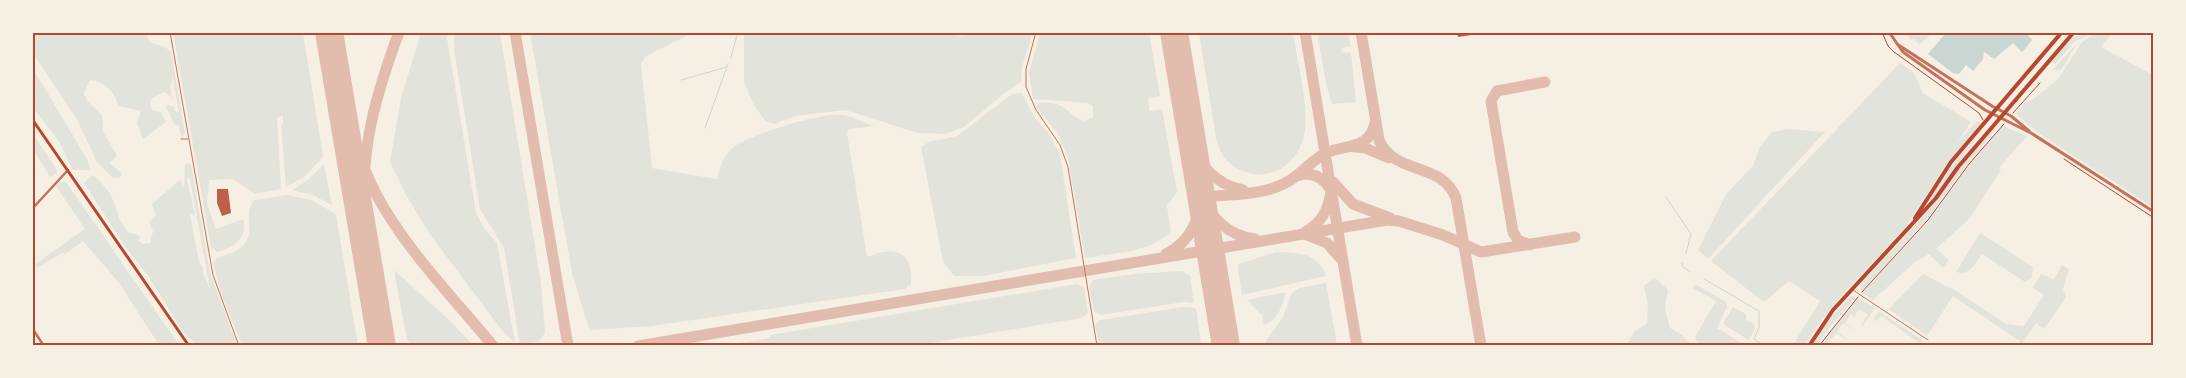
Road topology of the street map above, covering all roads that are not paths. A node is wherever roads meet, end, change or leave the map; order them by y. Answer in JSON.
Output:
{"nodes":[{"id":1,"x":170,"y":32,"type":"edge"},
{"id":2,"x":1036,"y":32,"type":"edge"},
{"id":3,"x":1889,"y":32,"type":"edge"},
{"id":4,"x":2062,"y":32,"type":"edge"},
{"id":5,"x":2074,"y":32,"type":"edge"},
{"id":6,"x":1897,"y":44,"type":"junction"},
{"id":7,"x":1997,"y":108,"type":"junction"},
{"id":8,"x":2005,"y":112,"type":"junction"},
{"id":9,"x":1992,"y":114,"type":"junction"},
{"id":10,"x":2000,"y":118,"type":"junction"},
{"id":11,"x":32,"y":119,"type":"edge"},
{"id":12,"x":2031,"y":133,"type":"junction"},
{"id":13,"x":181,"y":139,"type":"dead end"},
{"id":14,"x":189,"y":139,"type":"junction"},
{"id":15,"x":68,"y":170,"type":"junction"},
{"id":16,"x":32,"y":210,"type":"edge"},
{"id":17,"x":2154,"y":212,"type":"edge"},
{"id":18,"x":1908,"y":228,"type":"junction"},
{"id":19,"x":1852,"y":289,"type":"junction"},
{"id":20,"x":32,"y":328,"type":"edge"},
{"id":21,"x":1928,"y":340,"type":"dead end"},
{"id":22,"x":44,"y":346,"type":"edge"},
{"id":23,"x":189,"y":346,"type":"edge"},
{"id":24,"x":239,"y":346,"type":"edge"},
{"id":25,"x":1097,"y":346,"type":"edge"},
{"id":26,"x":1808,"y":346,"type":"edge"}],
"edges":[{"from":1,"to":14,"type":"lane"},
{"from":2,"to":25,"type":"lane"},
{"from":3,"to":6,"type":"street"},
{"from":4,"to":7,"type":"main road"},
{"from":5,"to":8,"type":"main road"},
{"from":6,"to":7,"type":"street"},
{"from":6,"to":9,"type":"street"},
{"from":7,"to":8,"type":"street"},
{"from":7,"to":9,"type":"main road"},
{"from":8,"to":10,"type":"main road"},
{"from":8,"to":12,"type":"street"},
{"from":9,"to":10,"type":"street"},
{"from":9,"to":18,"type":"main road"},
{"from":10,"to":12,"type":"street"},
{"from":10,"to":18,"type":"main road"},
{"from":11,"to":15,"type":"main road"},
{"from":12,"to":17,"type":"street"},
{"from":13,"to":14,"type":"lane"},
{"from":14,"to":24,"type":"lane"},
{"from":15,"to":16,"type":"street"},
{"from":15,"to":23,"type":"main road"},
{"from":18,"to":19,"type":"main road"},
{"from":19,"to":21,"type":"lane"},
{"from":19,"to":26,"type":"main road"},
{"from":20,"to":22,"type":"street"}]}
